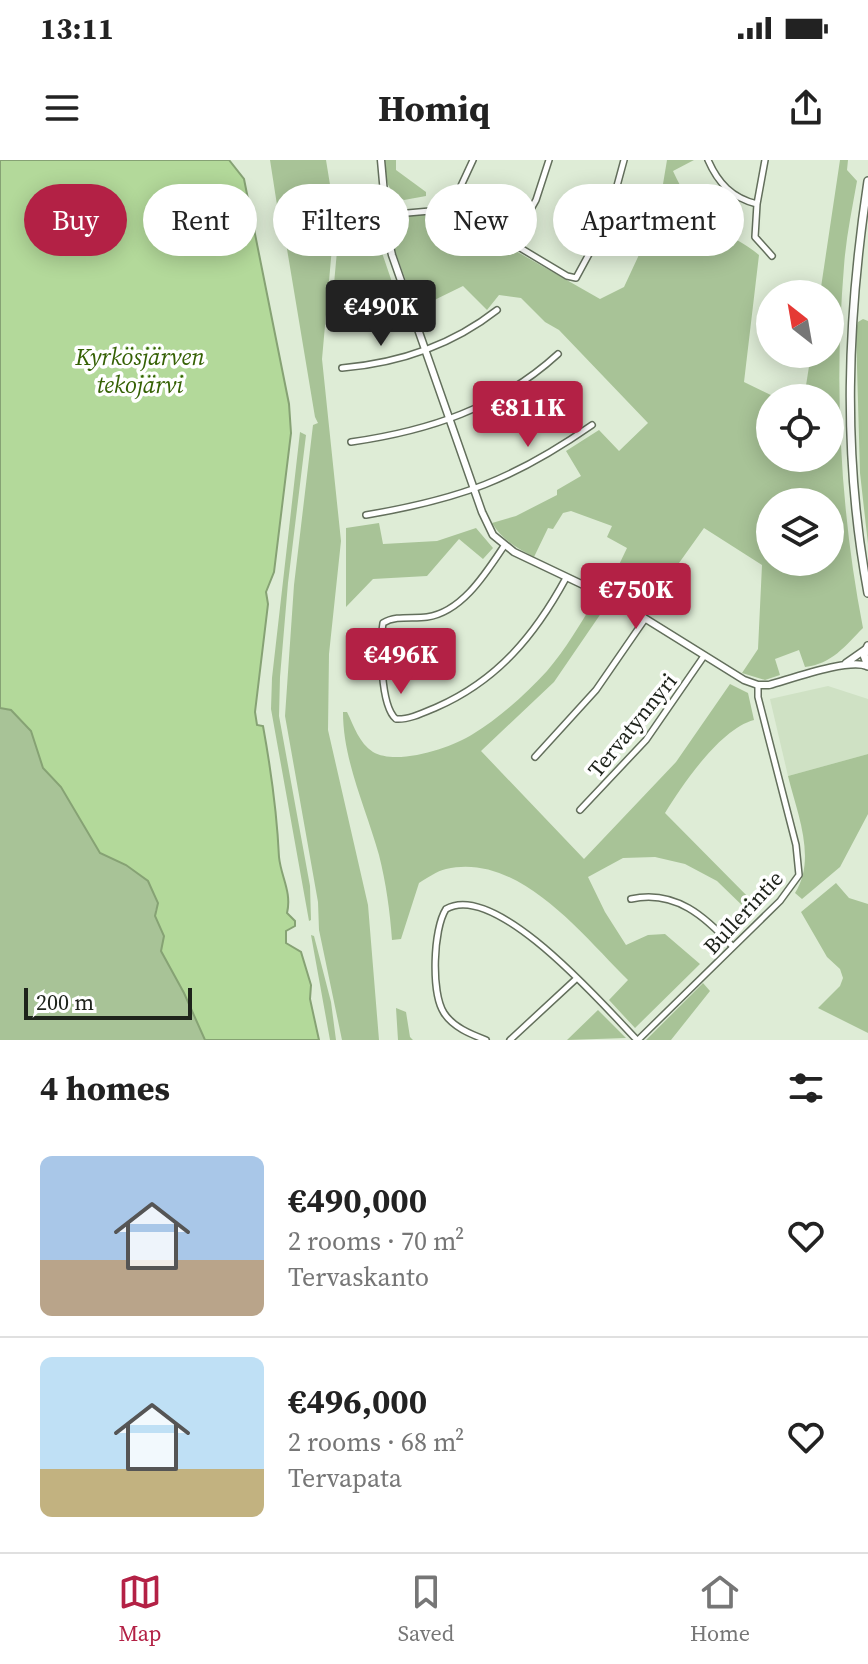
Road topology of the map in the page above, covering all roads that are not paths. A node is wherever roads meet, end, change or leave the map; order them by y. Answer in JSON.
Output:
{"nodes":[{"id":1,"x":381,"y":160,"type":"edge"},
{"id":2,"x":473,"y":160,"type":"edge"},
{"id":3,"x":549,"y":160,"type":"edge"},
{"id":4,"x":624,"y":160,"type":"edge"},
{"id":5,"x":708,"y":160,"type":"edge"},
{"id":6,"x":765,"y":160,"type":"edge"},
{"id":7,"x":868,"y":181,"type":"edge"},
{"id":8,"x":383,"y":184,"type":"edge"},
{"id":9,"x":462,"y":184,"type":"edge"},
{"id":10,"x":537,"y":197,"type":"edge"},
{"id":11,"x":757,"y":204,"type":"junction"},
{"id":12,"x":392,"y":256,"type":"edge"},
{"id":13,"x":534,"y":256,"type":"edge"},
{"id":14,"x":772,"y":256,"type":"dead end"},
{"id":15,"x":497,"y":310,"type":"dead end"},
{"id":16,"x":425,"y":351,"type":"junction"},
{"id":17,"x":558,"y":354,"type":"dead end"},
{"id":18,"x":342,"y":368,"type":"dead end"},
{"id":19,"x":450,"y":421,"type":"junction"},
{"id":20,"x":592,"y":425,"type":"dead end"},
{"id":21,"x":351,"y":442,"type":"dead end"},
{"id":22,"x":474,"y":490,"type":"junction"},
{"id":23,"x":366,"y":515,"type":"dead end"},
{"id":24,"x":504,"y":546,"type":"junction"},
{"id":25,"x":566,"y":578,"type":"junction"},
{"id":26,"x":868,"y":593,"type":"edge"},
{"id":27,"x":645,"y":619,"type":"junction"},
{"id":28,"x":867,"y":648,"type":"edge"},
{"id":29,"x":704,"y":656,"type":"junction"},
{"id":30,"x":843,"y":665,"type":"junction"},
{"id":31,"x":868,"y":666,"type":"edge"},
{"id":32,"x":758,"y":685,"type":"junction"},
{"id":33,"x":535,"y":757,"type":"dead end"},
{"id":34,"x":580,"y":810,"type":"dead end"},
{"id":35,"x":631,"y":899,"type":"dead end"},
{"id":36,"x":733,"y":947,"type":"junction"},
{"id":37,"x":577,"y":978,"type":"junction"},
{"id":38,"x":486,"y":1040,"type":"edge"},
{"id":39,"x":510,"y":1040,"type":"edge"},
{"id":40,"x":638,"y":1040,"type":"edge"}],
"edges":[{"from":1,"to":8,"type":"street"},
{"from":2,"to":9,"type":"street"},
{"from":3,"to":10,"type":"street"},
{"from":4,"to":13,"type":"street"},
{"from":5,"to":11,"type":"street"},
{"from":6,"to":11,"type":"street"},
{"from":7,"to":26,"type":"main road"},
{"from":11,"to":14,"type":"street"},
{"from":12,"to":16,"type":"street"},
{"from":15,"to":16,"type":"street"},
{"from":16,"to":18,"type":"street"},
{"from":16,"to":19,"type":"street"},
{"from":17,"to":19,"type":"street"},
{"from":19,"to":21,"type":"street"},
{"from":19,"to":22,"type":"street"},
{"from":20,"to":22,"type":"street"},
{"from":22,"to":23,"type":"street"},
{"from":22,"to":24,"type":"street"},
{"from":24,"to":25,"type":"street"},
{"from":24,"to":25,"type":"street"},
{"from":25,"to":27,"type":"street"},
{"from":27,"to":29,"type":"street"},
{"from":27,"to":33,"type":"street"},
{"from":28,"to":30,"type":"street"},
{"from":28,"to":31,"type":"main road"},
{"from":29,"to":32,"type":"street"},
{"from":29,"to":34,"type":"street","name":"Tervatynnyri"},
{"from":30,"to":31,"type":"street"},
{"from":30,"to":32,"type":"street"},
{"from":32,"to":36,"type":"street","name":"Bullerintie"},
{"from":35,"to":36,"type":"street"},
{"from":36,"to":40,"type":"street","name":"Bullerintie"},
{"from":37,"to":38,"type":"street"},
{"from":37,"to":39,"type":"street"},
{"from":37,"to":40,"type":"street"}]}
